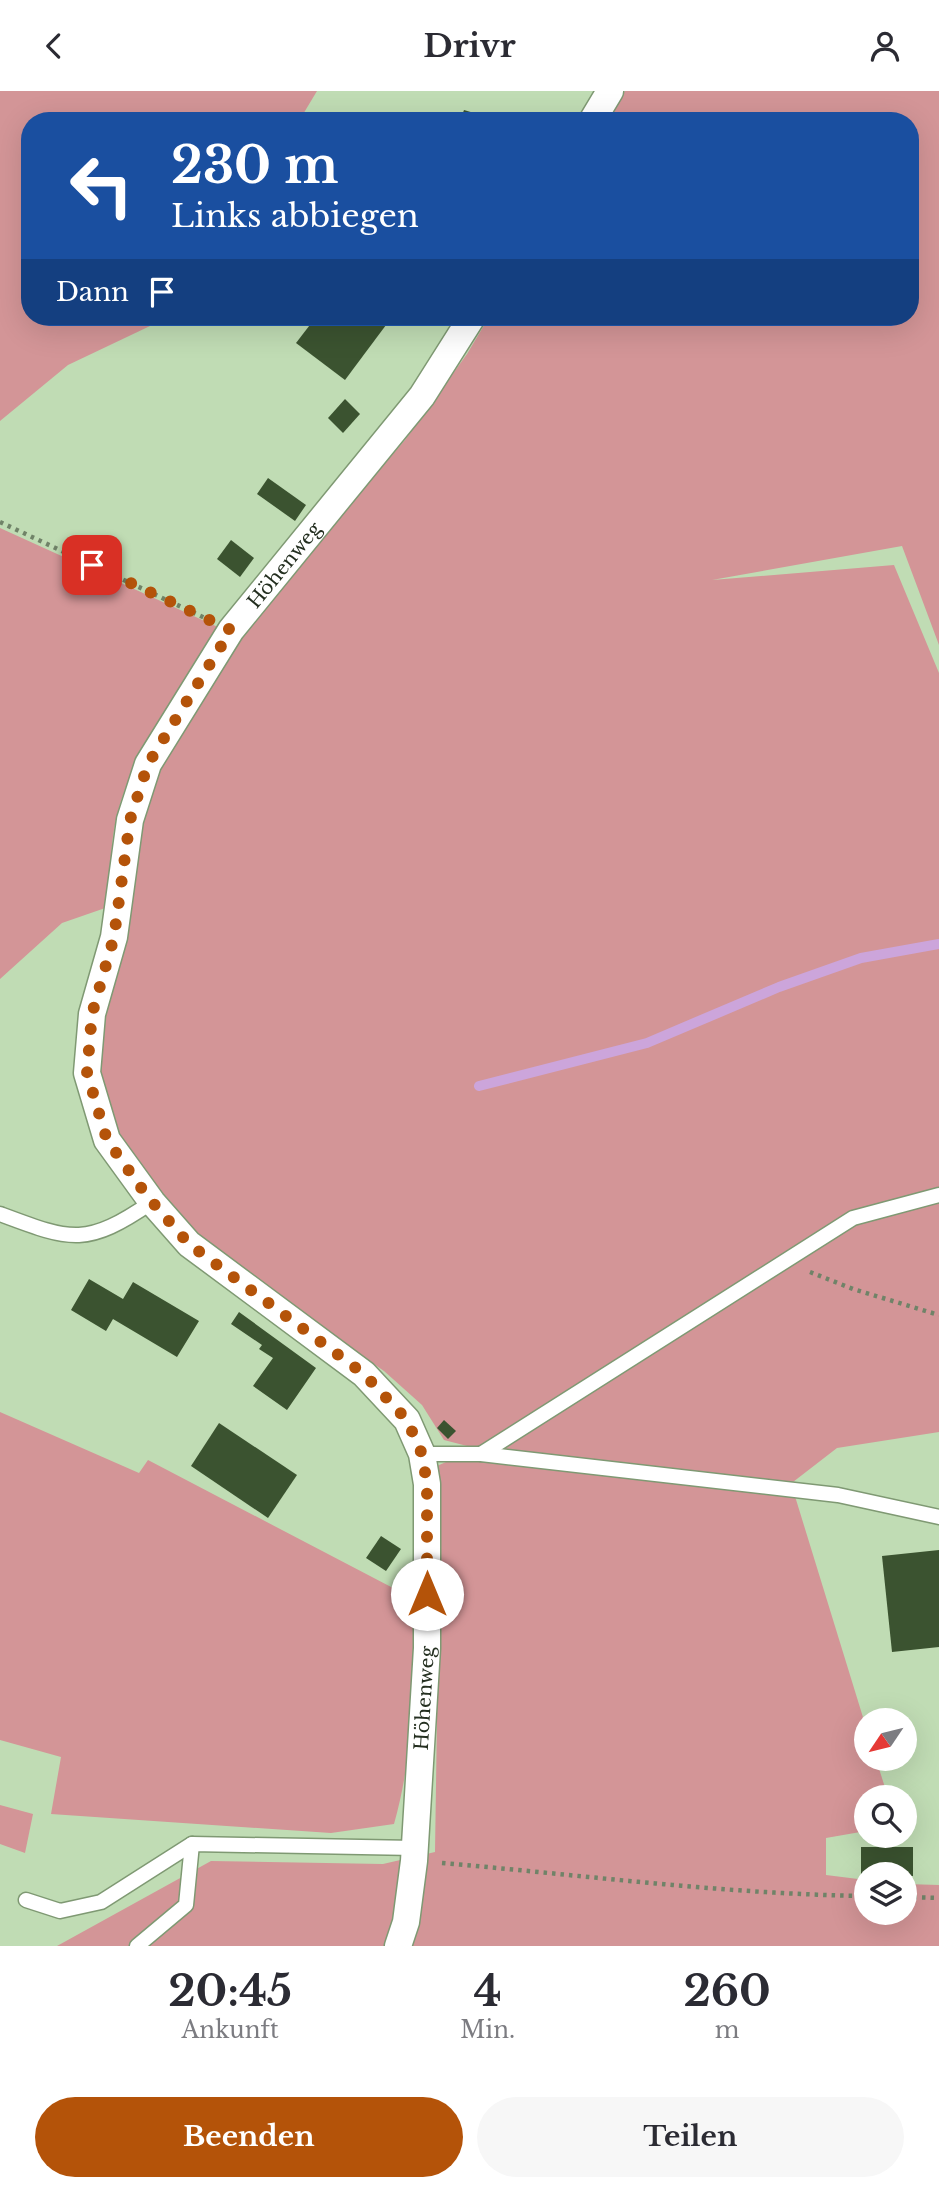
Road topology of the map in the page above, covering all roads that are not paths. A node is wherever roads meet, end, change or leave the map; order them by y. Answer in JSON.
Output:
{"nodes":[{"id":1,"x":610,"y":91,"type":"edge"},
{"id":2,"x":597,"y":112,"type":"edge"},
{"id":3,"x":466,"y":326,"type":"edge"},
{"id":4,"x":939,"y":1195,"type":"edge"},
{"id":5,"x":152,"y":1202,"type":"junction"},
{"id":6,"x":0,"y":1214,"type":"edge"},
{"id":7,"x":422,"y":1454,"type":"junction"},
{"id":8,"x":481,"y":1454,"type":"junction"},
{"id":9,"x":939,"y":1517,"type":"edge"},
{"id":10,"x":192,"y":1843,"type":"junction"},
{"id":11,"x":414,"y":1855,"type":"junction"},
{"id":12,"x":26,"y":1900,"type":"dead end"},
{"id":13,"x":137,"y":1946,"type":"edge"},
{"id":14,"x":398,"y":1946,"type":"edge"}],
"edges":[{"from":1,"to":2,"type":"street"},
{"from":3,"to":5,"type":"street","name":"Höhenweg"},
{"from":4,"to":8,"type":"lane"},
{"from":5,"to":6,"type":"lane"},
{"from":5,"to":7,"type":"street","name":"Höhenweg"},
{"from":7,"to":8,"type":"lane"},
{"from":7,"to":11,"type":"street","name":"Höhenweg"},
{"from":8,"to":9,"type":"lane"},
{"from":10,"to":11,"type":"lane"},
{"from":10,"to":12,"type":"lane"},
{"from":10,"to":13,"type":"lane"},
{"from":11,"to":14,"type":"street","name":"Höhenweg"}]}
